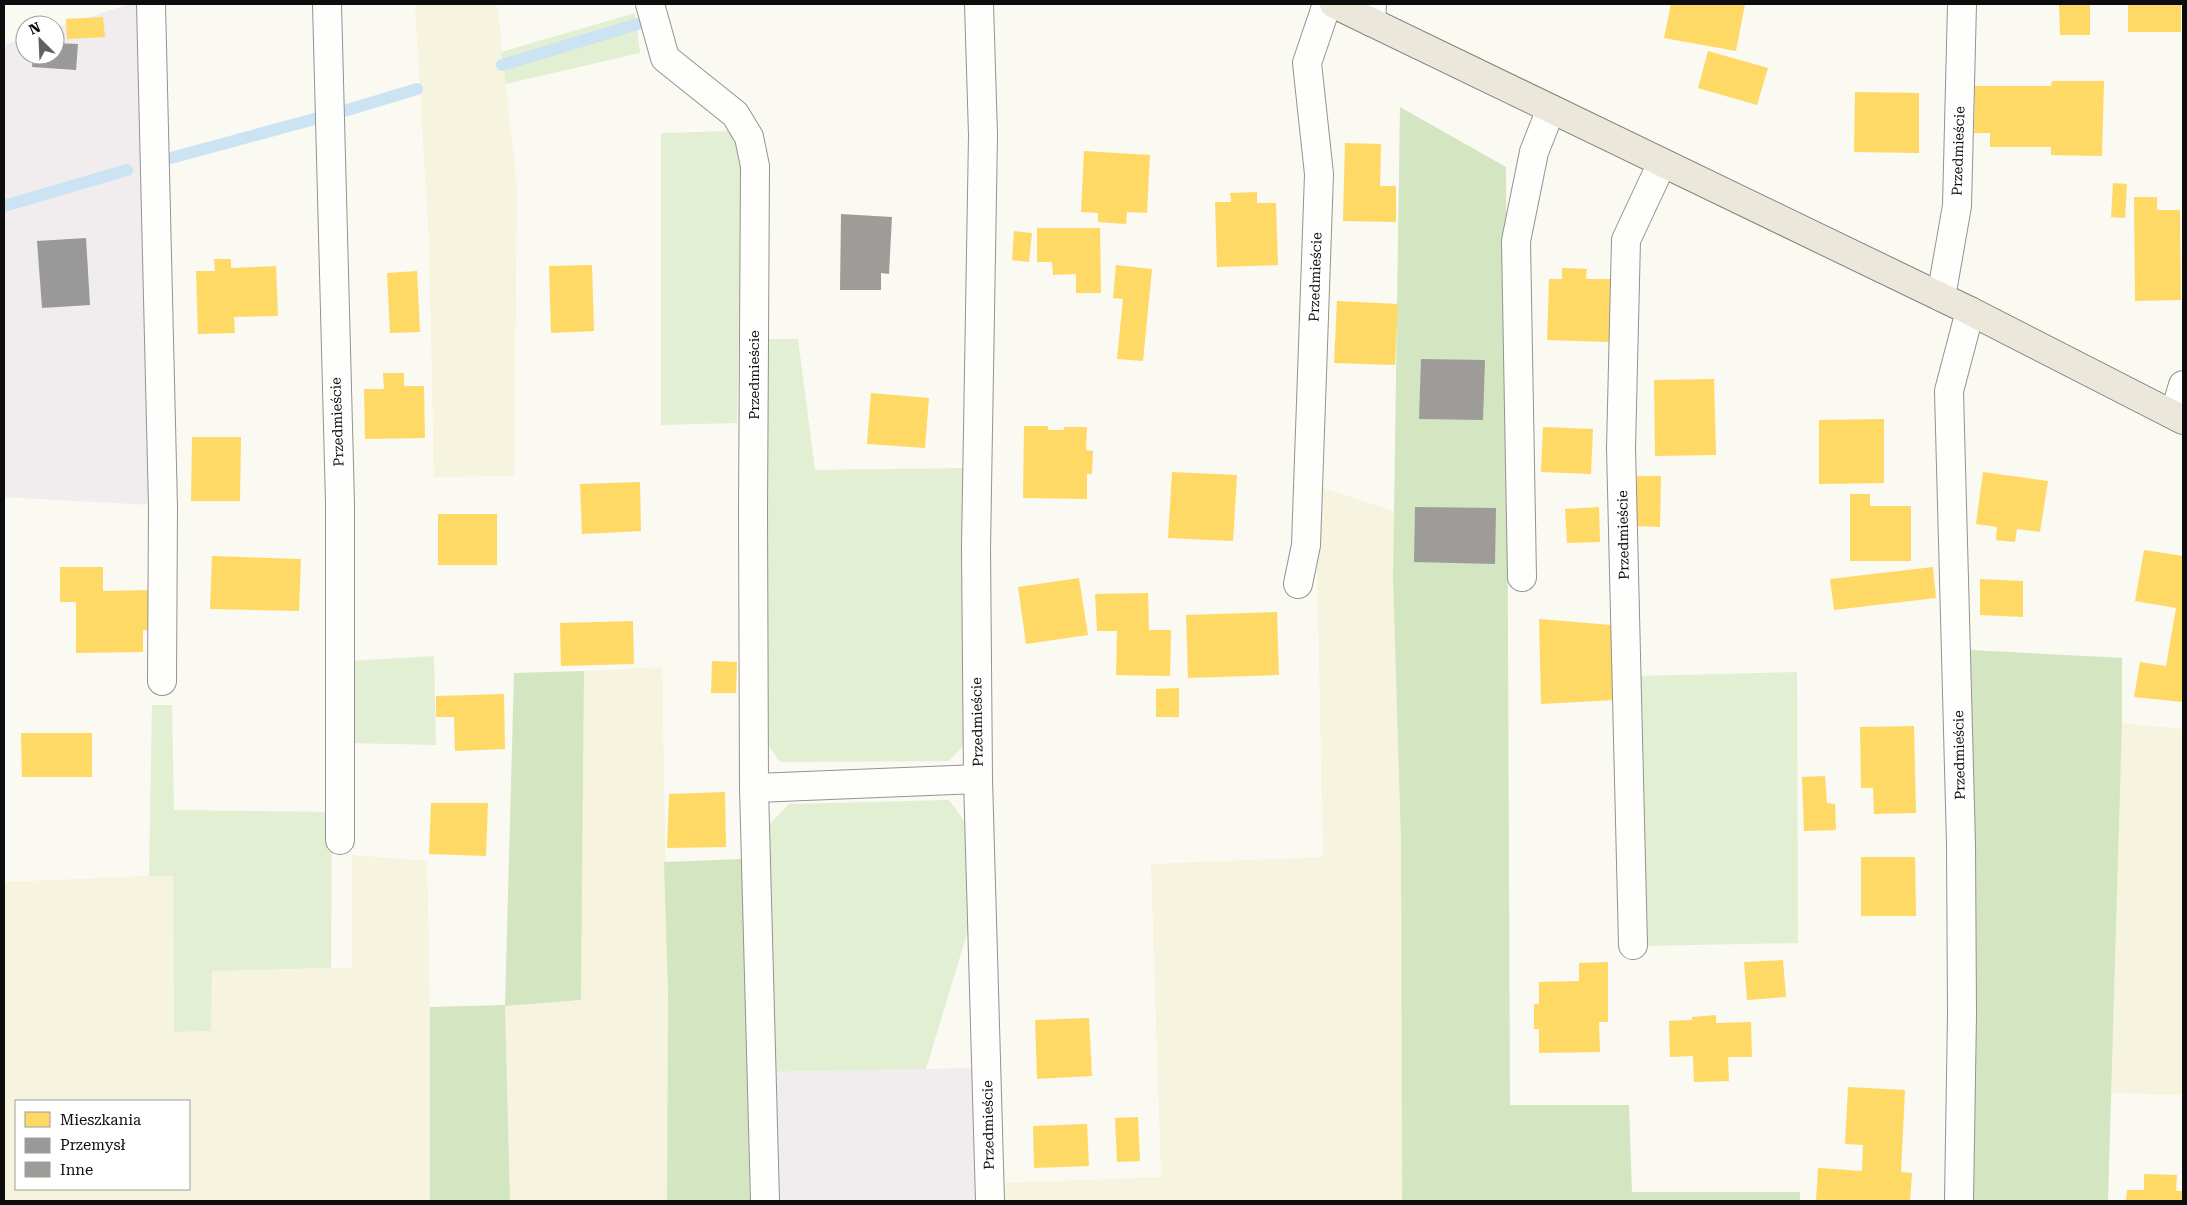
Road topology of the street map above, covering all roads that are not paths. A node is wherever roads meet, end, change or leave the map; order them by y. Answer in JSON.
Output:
{"nodes":[{"id":1,"x":151,"y":4,"type":"edge"},
{"id":2,"x":327,"y":4,"type":"edge"},
{"id":3,"x":650,"y":4,"type":"edge"},
{"id":4,"x":979,"y":4,"type":"edge"},
{"id":5,"x":1328,"y":4,"type":"edge"},
{"id":6,"x":1334,"y":4,"type":"edge"},
{"id":7,"x":1962,"y":4,"type":"edge"},
{"id":8,"x":1372,"y":13,"type":"edge"},
{"id":9,"x":1551,"y":109,"type":"junction"},
{"id":10,"x":1662,"y":164,"type":"junction"},
{"id":11,"x":1941,"y":297,"type":"junction"},
{"id":12,"x":1970,"y":311,"type":"junction"},
{"id":13,"x":2183,"y":386,"type":"edge"},
{"id":14,"x":2179,"y":418,"type":"edge"},
{"id":15,"x":1522,"y":577,"type":"dead end"},
{"id":16,"x":1298,"y":584,"type":"dead end"},
{"id":17,"x":162,"y":681,"type":"dead end"},
{"id":18,"x":978,"y":779,"type":"junction"},
{"id":19,"x":754,"y":788,"type":"junction"},
{"id":20,"x":340,"y":840,"type":"dead end"},
{"id":21,"x":1633,"y":945,"type":"dead end"},
{"id":22,"x":765,"y":1201,"type":"edge"},
{"id":23,"x":990,"y":1201,"type":"edge"},
{"id":24,"x":1959,"y":1201,"type":"edge"}],
"edges":[{"from":1,"to":17,"type":"street"},
{"from":2,"to":20,"type":"street","name":"Przedmieście"},
{"from":3,"to":19,"type":"street","name":"Przedmieście"},
{"from":4,"to":18,"type":"street","name":"Przedmieście"},
{"from":5,"to":16,"type":"street","name":"Przedmieście"},
{"from":6,"to":8,"type":"main road"},
{"from":7,"to":11,"type":"street","name":"Przedmieście"},
{"from":8,"to":9,"type":"main road"},
{"from":9,"to":10,"type":"main road"},
{"from":9,"to":15,"type":"street"},
{"from":10,"to":11,"type":"main road"},
{"from":10,"to":21,"type":"street","name":"Przedmieście"},
{"from":11,"to":12,"type":"main road"},
{"from":12,"to":14,"type":"main road"},
{"from":12,"to":24,"type":"street","name":"Przedmieście"},
{"from":13,"to":14,"type":"street"},
{"from":18,"to":19,"type":"street","name":"Przedmieście"},
{"from":18,"to":23,"type":"street","name":"Przedmieście"},
{"from":19,"to":22,"type":"street","name":"Przedmieście"}]}
